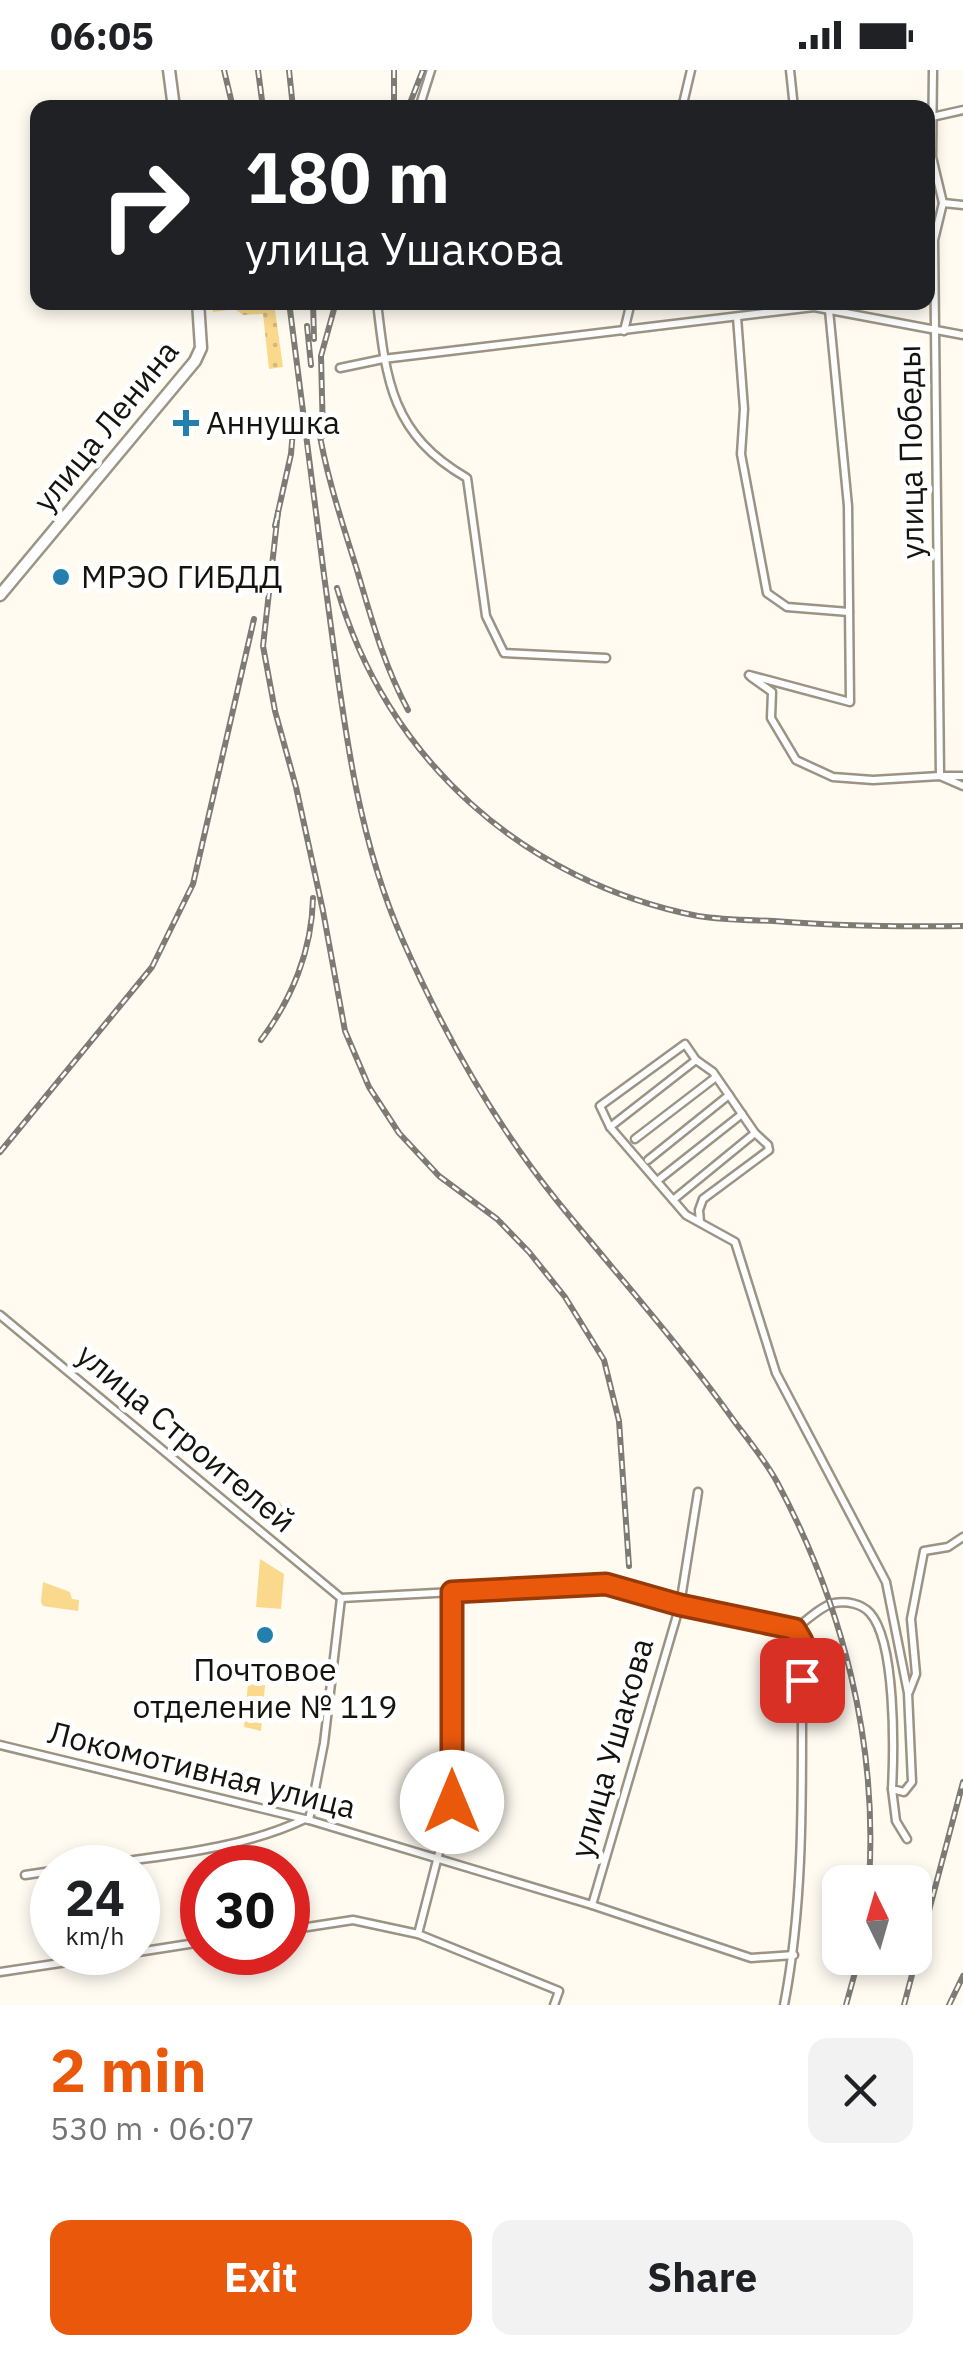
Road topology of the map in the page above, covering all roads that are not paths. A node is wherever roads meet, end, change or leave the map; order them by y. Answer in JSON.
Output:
{"nodes":[{"id":1,"x":169,"y":70,"type":"edge"},
{"id":2,"x":431,"y":70,"type":"edge"},
{"id":3,"x":691,"y":70,"type":"edge"},
{"id":4,"x":790,"y":70,"type":"edge"},
{"id":5,"x":933,"y":70,"type":"edge"},
{"id":6,"x":173,"y":100,"type":"edge"},
{"id":7,"x":422,"y":100,"type":"edge"},
{"id":8,"x":684,"y":100,"type":"edge"},
{"id":9,"x":793,"y":100,"type":"edge"},
{"id":10,"x":932,"y":100,"type":"edge"},
{"id":11,"x":963,"y":110,"type":"edge"},
{"id":12,"x":935,"y":116,"type":"edge"},
{"id":13,"x":935,"y":170,"type":"edge"},
{"id":14,"x":943,"y":203,"type":"junction"},
{"id":15,"x":963,"y":206,"type":"edge"},
{"id":16,"x":935,"y":236,"type":"edge"},
{"id":17,"x":199,"y":310,"type":"edge"},
{"id":18,"x":379,"y":310,"type":"edge"},
{"id":19,"x":629,"y":310,"type":"edge"},
{"id":20,"x":782,"y":310,"type":"edge"},
{"id":21,"x":829,"y":310,"type":"joint"},
{"id":22,"x":935,"y":310,"type":"edge"},
{"id":23,"x":737,"y":317,"type":"junction"},
{"id":24,"x":624,"y":331,"type":"junction"},
{"id":25,"x":935,"y":332,"type":"junction"},
{"id":26,"x":963,"y":335,"type":"edge"},
{"id":27,"x":384,"y":359,"type":"junction"},
{"id":28,"x":340,"y":368,"type":"dead end"},
{"id":29,"x":0,"y":595,"type":"edge"},
{"id":30,"x":850,"y":612,"type":"junction"},
{"id":31,"x":606,"y":658,"type":"dead end"},
{"id":32,"x":940,"y":776,"type":"junction"},
{"id":33,"x":963,"y":776,"type":"edge"},
{"id":34,"x":963,"y":786,"type":"edge"},
{"id":35,"x":696,"y":1060,"type":"junction"},
{"id":36,"x":716,"y":1077,"type":"junction"},
{"id":37,"x":729,"y":1095,"type":"junction"},
{"id":38,"x":742,"y":1114,"type":"junction"},
{"id":39,"x":610,"y":1127,"type":"junction"},
{"id":40,"x":756,"y":1134,"type":"junction"},
{"id":41,"x":635,"y":1139,"type":"dead end"},
{"id":42,"x":648,"y":1160,"type":"dead end"},
{"id":43,"x":657,"y":1182,"type":"junction"},
{"id":44,"x":673,"y":1200,"type":"junction"},
{"id":45,"x":700,"y":1223,"type":"junction"},
{"id":46,"x":0,"y":1315,"type":"edge"},
{"id":47,"x":698,"y":1492,"type":"dead end"},
{"id":48,"x":963,"y":1537,"type":"edge"},
{"id":49,"x":452,"y":1592,"type":"junction"},
{"id":50,"x":341,"y":1598,"type":"junction"},
{"id":51,"x":680,"y":1605,"type":"junction"},
{"id":52,"x":795,"y":1629,"type":"junction"},
{"id":53,"x":908,"y":1693,"type":"junction"},
{"id":54,"x":0,"y":1745,"type":"edge"},
{"id":55,"x":892,"y":1788,"type":"junction"},
{"id":56,"x":307,"y":1820,"type":"junction"},
{"id":57,"x":907,"y":1839,"type":"dead end"},
{"id":58,"x":160,"y":1855,"type":"edge"},
{"id":59,"x":438,"y":1858,"type":"junction"},
{"id":60,"x":30,"y":1875,"type":"edge"},
{"id":61,"x":25,"y":1876,"type":"dead end"},
{"id":62,"x":592,"y":1905,"type":"junction"},
{"id":63,"x":310,"y":1927,"type":"edge"},
{"id":64,"x":418,"y":1934,"type":"junction"},
{"id":65,"x":794,"y":1955,"type":"junction"},
{"id":66,"x":30,"y":1968,"type":"edge"},
{"id":67,"x":0,"y":1972,"type":"edge"},
{"id":68,"x":554,"y":2005,"type":"edge"},
{"id":69,"x":784,"y":2005,"type":"edge"}],
"edges":[{"from":1,"to":6,"type":"main road"},
{"from":2,"to":7,"type":"street"},
{"from":3,"to":8,"type":"street"},
{"from":4,"to":9,"type":"street"},
{"from":5,"to":10,"type":"street","name":"улица Победы"},
{"from":11,"to":12,"type":"street"},
{"from":13,"to":14,"type":"street","name":"улица Победы"},
{"from":14,"to":15,"type":"street"},
{"from":14,"to":16,"type":"street","name":"улица Победы"},
{"from":17,"to":29,"type":"main road","name":"улица Ленина"},
{"from":18,"to":27,"type":"street"},
{"from":19,"to":24,"type":"street"},
{"from":20,"to":23,"type":"street"},
{"from":21,"to":25,"type":"street"},
{"from":21,"to":30,"type":"street"},
{"from":22,"to":25,"type":"street","name":"улица Победы"},
{"from":23,"to":24,"type":"street"},
{"from":23,"to":30,"type":"street"},
{"from":24,"to":27,"type":"street"},
{"from":25,"to":26,"type":"street"},
{"from":25,"to":32,"type":"street","name":"улица Победы"},
{"from":27,"to":28,"type":"street"},
{"from":27,"to":31,"type":"street"},
{"from":30,"to":32,"type":"street"},
{"from":32,"to":33,"type":"street"},
{"from":32,"to":34,"type":"street"},
{"from":35,"to":36,"type":"street"},
{"from":35,"to":39,"type":"street"},
{"from":35,"to":39,"type":"street"},
{"from":36,"to":37,"type":"street"},
{"from":36,"to":41,"type":"street"},
{"from":37,"to":38,"type":"street"},
{"from":37,"to":42,"type":"street"},
{"from":38,"to":40,"type":"street"},
{"from":38,"to":43,"type":"street"},
{"from":39,"to":43,"type":"street"},
{"from":40,"to":44,"type":"street"},
{"from":40,"to":45,"type":"street"},
{"from":43,"to":44,"type":"street"},
{"from":44,"to":45,"type":"street"},
{"from":45,"to":53,"type":"street"},
{"from":46,"to":50,"type":"street","name":"улица Строителей"},
{"from":47,"to":51,"type":"street","name":"улица Ушакова"},
{"from":48,"to":53,"type":"street"},
{"from":49,"to":50,"type":"street","name":"улица Ушакова"},
{"from":49,"to":51,"type":"street","name":"улица Ушакова"},
{"from":49,"to":59,"type":"street"},
{"from":50,"to":56,"type":"street"},
{"from":51,"to":52,"type":"street","name":"улица Ушакова"},
{"from":51,"to":62,"type":"street","name":"улица Ушакова"},
{"from":52,"to":55,"type":"street"},
{"from":52,"to":65,"type":"street"},
{"from":53,"to":55,"type":"street"},
{"from":54,"to":56,"type":"street","name":"Локомотивная улица"},
{"from":55,"to":57,"type":"street"},
{"from":56,"to":58,"type":"street"},
{"from":56,"to":59,"type":"street","name":"Локомотивная улица"},
{"from":59,"to":62,"type":"street","name":"Локомотивная улица"},
{"from":59,"to":64,"type":"street"},
{"from":60,"to":61,"type":"street"},
{"from":62,"to":65,"type":"street","name":"Локомотивная улица"},
{"from":63,"to":64,"type":"street"},
{"from":64,"to":68,"type":"street"},
{"from":65,"to":69,"type":"street"},
{"from":66,"to":67,"type":"street"}]}
